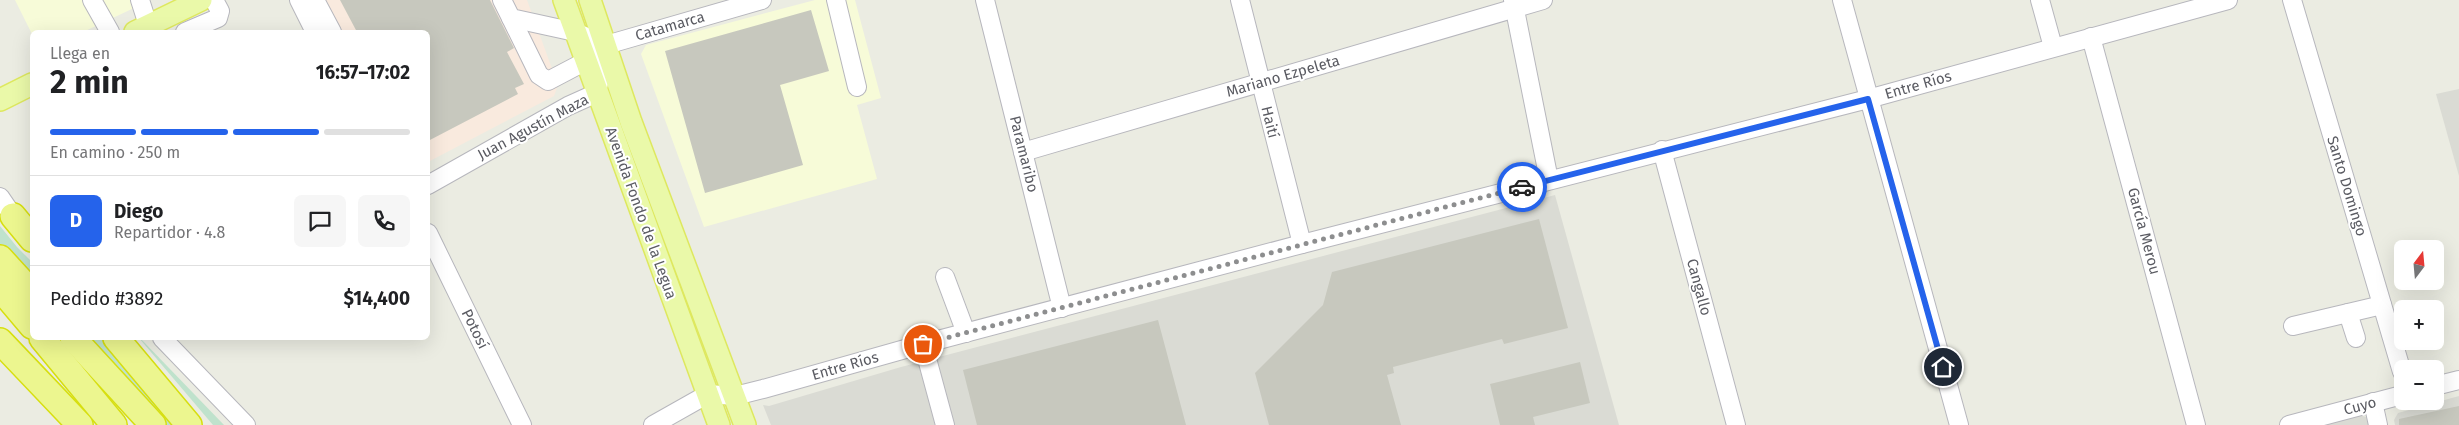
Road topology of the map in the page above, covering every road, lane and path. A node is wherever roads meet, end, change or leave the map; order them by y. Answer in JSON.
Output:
{"nodes":[{"id":1,"x":92,"y":0,"type":"edge"},
{"id":2,"x":140,"y":0,"type":"edge"},
{"id":3,"x":201,"y":0,"type":"edge"},
{"id":4,"x":214,"y":0,"type":"edge"},
{"id":5,"x":298,"y":0,"type":"edge"},
{"id":6,"x":315,"y":0,"type":"edge"},
{"id":7,"x":502,"y":0,"type":"edge"},
{"id":8,"x":564,"y":0,"type":"edge"},
{"id":9,"x":590,"y":0,"type":"edge"},
{"id":10,"x":762,"y":0,"type":"edge"},
{"id":11,"x":836,"y":0,"type":"edge"},
{"id":12,"x":985,"y":0,"type":"edge"},
{"id":13,"x":1240,"y":0,"type":"edge"},
{"id":14,"x":1543,"y":0,"type":"edge"},
{"id":15,"x":1842,"y":0,"type":"edge"},
{"id":16,"x":2040,"y":0,"type":"edge"},
{"id":17,"x":2228,"y":0,"type":"edge"},
{"id":18,"x":2292,"y":0,"type":"edge"},
{"id":19,"x":1514,"y":4,"type":"edge"},
{"id":20,"x":511,"y":18,"type":"junction"},
{"id":21,"x":156,"y":25,"type":"edge"},
{"id":22,"x":109,"y":30,"type":"edge"},
{"id":23,"x":180,"y":30,"type":"edge"},
{"id":24,"x":194,"y":30,"type":"edge"},
{"id":25,"x":314,"y":30,"type":"edge"},
{"id":26,"x":331,"y":30,"type":"edge"},
{"id":27,"x":575,"y":32,"type":"junction"},
{"id":28,"x":2091,"y":37,"type":"junction"},
{"id":29,"x":606,"y":45,"type":"junction"},
{"id":30,"x":2053,"y":47,"type":"junction"},
{"id":31,"x":586,"y":61,"type":"junction"},
{"id":32,"x":1260,"y":82,"type":"junction"},
{"id":33,"x":30,"y":85,"type":"edge"},
{"id":34,"x":857,"y":87,"type":"dead end"},
{"id":35,"x":597,"y":93,"type":"junction"},
{"id":36,"x":1868,"y":99,"type":"junction"},
{"id":37,"x":0,"y":100,"type":"edge"},
{"id":38,"x":1662,"y":150,"type":"junction"},
{"id":39,"x":1023,"y":152,"type":"junction"},
{"id":40,"x":1549,"y":180,"type":"junction"},
{"id":41,"x":430,"y":183,"type":"edge"},
{"id":42,"x":15,"y":214,"type":"edge"},
{"id":43,"x":30,"y":236,"type":"edge"},
{"id":44,"x":430,"y":237,"type":"edge"},
{"id":45,"x":1302,"y":244,"type":"junction"},
{"id":46,"x":0,"y":258,"type":"edge"},
{"id":47,"x":945,"y":277,"type":"dead end"},
{"id":48,"x":0,"y":288,"type":"edge"},
{"id":49,"x":30,"y":291,"type":"edge"},
{"id":50,"x":2382,"y":305,"type":"junction"},
{"id":51,"x":1062,"y":308,"type":"junction"},
{"id":52,"x":2348,"y":313,"type":"junction"},
{"id":53,"x":30,"y":324,"type":"edge"},
{"id":54,"x":2293,"y":326,"type":"dead end"},
{"id":55,"x":966,"y":333,"type":"junction"},
{"id":56,"x":2356,"y":338,"type":"dead end"},
{"id":57,"x":44,"y":340,"type":"edge"},
{"id":58,"x":75,"y":340,"type":"edge"},
{"id":59,"x":118,"y":340,"type":"edge"},
{"id":60,"x":164,"y":340,"type":"edge"},
{"id":61,"x":0,"y":341,"type":"edge"},
{"id":62,"x":923,"y":344,"type":"junction"},
{"id":63,"x":2398,"y":360,"type":"edge"},
{"id":64,"x":2459,"y":380,"type":"edge"},
{"id":65,"x":2444,"y":384,"type":"edge"},
{"id":66,"x":708,"y":394,"type":"junction"},
{"id":67,"x":735,"y":396,"type":"junction"},
{"id":68,"x":2394,"y":397,"type":"edge"},
{"id":69,"x":2373,"y":402,"type":"junction"},
{"id":70,"x":2296,"y":424,"type":"edge"},
{"id":71,"x":80,"y":425,"type":"edge"},
{"id":72,"x":114,"y":425,"type":"edge"},
{"id":73,"x":153,"y":425,"type":"edge"},
{"id":74,"x":189,"y":425,"type":"edge"},
{"id":75,"x":246,"y":425,"type":"edge"},
{"id":76,"x":522,"y":425,"type":"edge"},
{"id":77,"x":652,"y":425,"type":"edge"},
{"id":78,"x":719,"y":425,"type":"edge"},
{"id":79,"x":745,"y":425,"type":"edge"},
{"id":80,"x":945,"y":425,"type":"edge"},
{"id":81,"x":1736,"y":425,"type":"edge"},
{"id":82,"x":1959,"y":425,"type":"edge"},
{"id":83,"x":2196,"y":425,"type":"edge"},
{"id":84,"x":2378,"y":425,"type":"edge"}],
"edges":[{"from":1,"to":22,"type":"street"},
{"from":2,"to":21,"type":"street"},
{"from":3,"to":21,"type":"main road"},
{"from":4,"to":24,"type":"street"},
{"from":5,"to":25,"type":"street"},
{"from":6,"to":26,"type":"street"},
{"from":7,"to":20,"type":"street"},
{"from":8,"to":27,"type":"main road","name":"Avenida Fondo de la Legua"},
{"from":9,"to":29,"type":"main road","name":"Avenida Fondo de la Legua"},
{"from":10,"to":29,"type":"street","name":"Catamarca"},
{"from":11,"to":34,"type":"street"},
{"from":12,"to":39,"type":"street","name":"Paramaribo"},
{"from":13,"to":32,"type":"street","name":"Haití"},
{"from":14,"to":19,"type":"street","name":"Mariano Ezpeleta"},
{"from":15,"to":36,"type":"street"},
{"from":16,"to":30,"type":"street"},
{"from":17,"to":28,"type":"street","name":"Entre Ríos"},
{"from":18,"to":50,"type":"street","name":"Santo Domingo"},
{"from":19,"to":32,"type":"street","name":"Mariano Ezpeleta"},
{"from":19,"to":40,"type":"street"},
{"from":20,"to":27,"type":"street"},
{"from":20,"to":31,"type":"street"},
{"from":21,"to":23,"type":"street"},
{"from":27,"to":29,"type":"street"},
{"from":27,"to":31,"type":"main road","name":"Avenida Fondo de la Legua"},
{"from":28,"to":30,"type":"street","name":"Entre Ríos"},
{"from":28,"to":83,"type":"street","name":"García Merou"},
{"from":29,"to":31,"type":"street"},
{"from":29,"to":35,"type":"street","name":"Juan Agustín Maza"},
{"from":29,"to":67,"type":"main road","name":"Avenida Fondo de la Legua"},
{"from":30,"to":36,"type":"street","name":"Entre Ríos"},
{"from":31,"to":35,"type":"main road","name":"Avenida Fondo de la Legua"},
{"from":32,"to":39,"type":"street","name":"Mariano Ezpeleta"},
{"from":32,"to":45,"type":"street","name":"Haití"},
{"from":33,"to":37,"type":"main road"},
{"from":35,"to":41,"type":"street","name":"Juan Agustín Maza"},
{"from":35,"to":66,"type":"main road","name":"Avenida Fondo de la Legua"},
{"from":36,"to":38,"type":"street","name":"Entre Ríos"},
{"from":36,"to":82,"type":"street"},
{"from":38,"to":40,"type":"street","name":"Entre Ríos"},
{"from":38,"to":81,"type":"street","name":"Cangallo"},
{"from":39,"to":51,"type":"street","name":"Paramaribo"},
{"from":40,"to":45,"type":"street","name":"Entre Ríos"},
{"from":42,"to":43,"type":"highway"},
{"from":44,"to":76,"type":"street","name":"Potosí"},
{"from":45,"to":51,"type":"street","name":"Entre Ríos"},
{"from":46,"to":49,"type":"highway"},
{"from":47,"to":55,"type":"street"},
{"from":48,"to":53,"type":"highway"},
{"from":50,"to":52,"type":"street"},
{"from":50,"to":63,"type":"street","name":"Santo Domingo"},
{"from":51,"to":55,"type":"street","name":"Entre Ríos"},
{"from":52,"to":54,"type":"street"},
{"from":52,"to":56,"type":"street"},
{"from":55,"to":62,"type":"street","name":"Entre Ríos"},
{"from":57,"to":72,"type":"highway"},
{"from":58,"to":73,"type":"highway"},
{"from":59,"to":74,"type":"highway"},
{"from":60,"to":75,"type":"street"},
{"from":61,"to":71,"type":"highway"},
{"from":62,"to":67,"type":"street","name":"Entre Ríos"},
{"from":62,"to":80,"type":"street"},
{"from":64,"to":65,"type":"street"},
{"from":66,"to":67,"type":"street","name":"Entre Ríos"},
{"from":66,"to":77,"type":"street"},
{"from":66,"to":78,"type":"main road","name":"Avenida Fondo de la Legua"},
{"from":67,"to":79,"type":"main road","name":"Avenida Fondo de la Legua"},
{"from":68,"to":69,"type":"street","name":"Cuyo"},
{"from":69,"to":70,"type":"street","name":"Cuyo"},
{"from":69,"to":84,"type":"street"}]}
